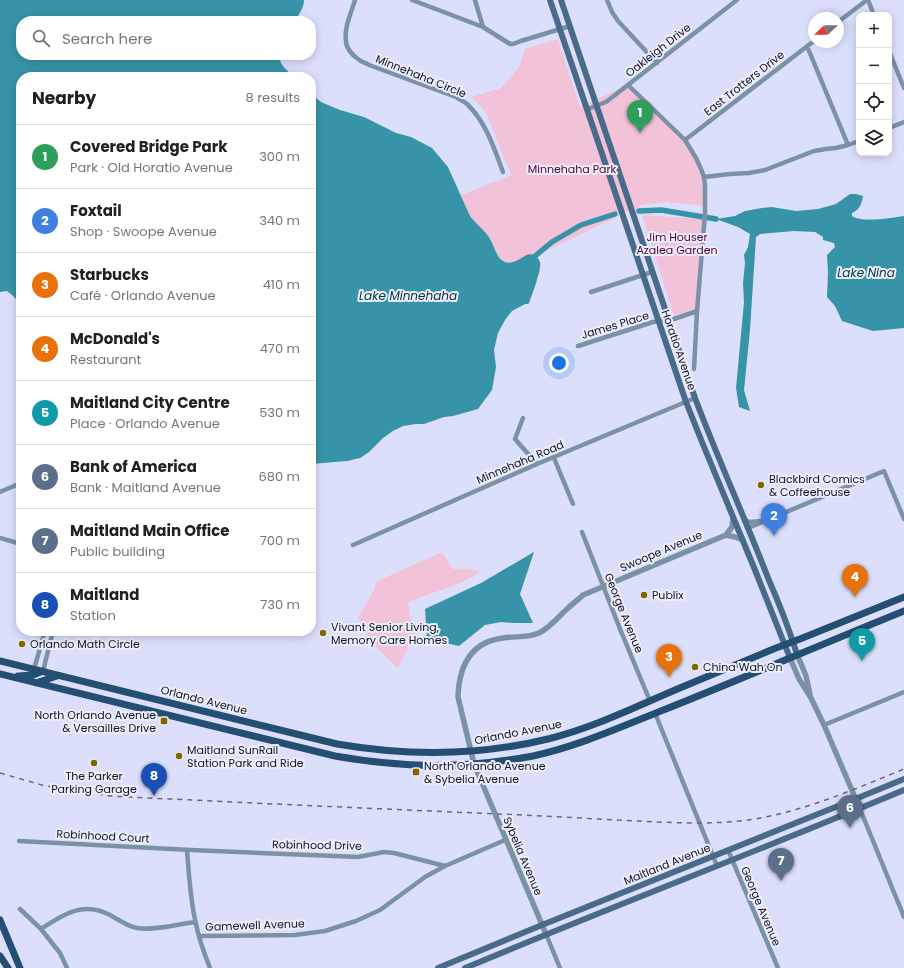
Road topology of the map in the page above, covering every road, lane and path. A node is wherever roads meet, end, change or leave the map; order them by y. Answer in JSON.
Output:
{"nodes":[{"id":1,"x":355,"y":0,"type":"edge"},
{"id":2,"x":412,"y":0,"type":"edge"},
{"id":3,"x":475,"y":0,"type":"edge"},
{"id":4,"x":550,"y":0,"type":"edge"},
{"id":5,"x":561,"y":0,"type":"edge"},
{"id":6,"x":607,"y":0,"type":"edge"},
{"id":7,"x":737,"y":0,"type":"edge"},
{"id":8,"x":868,"y":0,"type":"edge"},
{"id":9,"x":873,"y":12,"type":"edge"},
{"id":10,"x":844,"y":18,"type":"edge"},
{"id":11,"x":570,"y":26,"type":"junction"},
{"id":12,"x":483,"y":27,"type":"junction"},
{"id":13,"x":560,"y":29,"type":"junction"},
{"id":14,"x":807,"y":46,"type":"joint"},
{"id":15,"x":892,"y":58,"type":"edge"},
{"id":16,"x":657,"y":63,"type":"junction"},
{"id":17,"x":628,"y":86,"type":"junction"},
{"id":18,"x":904,"y":88,"type":"edge"},
{"id":19,"x":596,"y":106,"type":"junction"},
{"id":20,"x":588,"y":109,"type":"junction"},
{"id":21,"x":904,"y":122,"type":"edge"},
{"id":22,"x":892,"y":127,"type":"edge"},
{"id":23,"x":685,"y":140,"type":"junction"},
{"id":24,"x":856,"y":142,"type":"edge"},
{"id":25,"x":848,"y":145,"type":"junction"},
{"id":26,"x":503,"y":172,"type":"dead end"},
{"id":27,"x":704,"y":177,"type":"junction"},
{"id":28,"x":652,"y":272,"type":"junction"},
{"id":29,"x":643,"y":275,"type":"junction"},
{"id":30,"x":591,"y":292,"type":"dead end"},
{"id":31,"x":697,"y":311,"type":"junction"},
{"id":32,"x":668,"y":320,"type":"junction"},
{"id":33,"x":659,"y":321,"type":"junction"},
{"id":34,"x":578,"y":346,"type":"dead end"},
{"id":35,"x":694,"y":369,"type":"dead end"},
{"id":36,"x":695,"y":398,"type":"junction"},
{"id":37,"x":686,"y":402,"type":"junction"},
{"id":38,"x":523,"y":418,"type":"dead end"},
{"id":39,"x":554,"y":458,"type":"junction"},
{"id":40,"x":537,"y":464,"type":"junction"},
{"id":41,"x":16,"y":485,"type":"edge"},
{"id":42,"x":0,"y":492,"type":"edge"},
{"id":43,"x":573,"y":504,"type":"dead end"},
{"id":44,"x":733,"y":518,"type":"junction"},
{"id":45,"x":766,"y":520,"type":"junction"},
{"id":46,"x":904,"y":520,"type":"edge"},
{"id":47,"x":745,"y":521,"type":"junction"},
{"id":48,"x":748,"y":528,"type":"junction"},
{"id":49,"x":582,"y":532,"type":"dead end"},
{"id":50,"x":726,"y":535,"type":"junction"},
{"id":51,"x":0,"y":538,"type":"edge"},
{"id":52,"x":743,"y":540,"type":"junction"},
{"id":53,"x":16,"y":543,"type":"edge"},
{"id":54,"x":353,"y":545,"type":"dead end"},
{"id":55,"x":603,"y":586,"type":"junction"},
{"id":56,"x":904,"y":597,"type":"edge"},
{"id":57,"x":904,"y":611,"type":"edge"},
{"id":58,"x":44,"y":636,"type":"edge"},
{"id":59,"x":52,"y":636,"type":"edge"},
{"id":60,"x":793,"y":642,"type":"junction"},
{"id":61,"x":785,"y":645,"type":"junction"},
{"id":62,"x":797,"y":654,"type":"junction"},
{"id":63,"x":790,"y":658,"type":"junction"},
{"id":64,"x":0,"y":661,"type":"edge"},
{"id":65,"x":34,"y":669,"type":"junction"},
{"id":66,"x":43,"y":671,"type":"junction"},
{"id":67,"x":0,"y":674,"type":"edge"},
{"id":68,"x":59,"y":675,"type":"junction"},
{"id":69,"x":14,"y":677,"type":"junction"},
{"id":70,"x":36,"y":683,"type":"junction"},
{"id":71,"x":904,"y":692,"type":"edge"},
{"id":72,"x":811,"y":698,"type":"junction"},
{"id":73,"x":650,"y":701,"type":"junction"},
{"id":74,"x":192,"y":708,"type":"junction"},
{"id":75,"x":655,"y":713,"type":"junction"},
{"id":76,"x":194,"y":722,"type":"junction"},
{"id":77,"x":824,"y":725,"type":"junction"},
{"id":78,"x":471,"y":752,"type":"junction"},
{"id":79,"x":474,"y":764,"type":"junction"},
{"id":80,"x":904,"y":779,"type":"edge"},
{"id":81,"x":904,"y":790,"type":"edge"},
{"id":82,"x":856,"y":799,"type":"junction"},
{"id":83,"x":860,"y":809,"type":"junction"},
{"id":84,"x":805,"y":820,"type":"junction"},
{"id":85,"x":809,"y":829,"type":"junction"},
{"id":86,"x":505,"y":840,"type":"junction"},
{"id":87,"x":19,"y":841,"type":"dead end"},
{"id":88,"x":187,"y":850,"type":"junction"},
{"id":89,"x":728,"y":850,"type":"junction"},
{"id":90,"x":713,"y":857,"type":"junction"},
{"id":91,"x":732,"y":860,"type":"junction"},
{"id":92,"x":445,"y":866,"type":"junction"},
{"id":93,"x":717,"y":866,"type":"junction"},
{"id":94,"x":20,"y":909,"type":"dead end"},
{"id":95,"x":904,"y":917,"type":"edge"},
{"id":96,"x":0,"y":920,"type":"edge"},
{"id":97,"x":195,"y":922,"type":"junction"},
{"id":98,"x":542,"y":925,"type":"junction"},
{"id":99,"x":42,"y":929,"type":"junction"},
{"id":100,"x":546,"y":934,"type":"junction"},
{"id":101,"x":199,"y":936,"type":"junction"},
{"id":102,"x":0,"y":956,"type":"edge"},
{"id":103,"x":8,"y":968,"type":"edge"},
{"id":104,"x":20,"y":968,"type":"edge"},
{"id":105,"x":67,"y":968,"type":"edge"},
{"id":106,"x":210,"y":968,"type":"edge"},
{"id":107,"x":438,"y":968,"type":"edge"},
{"id":108,"x":465,"y":968,"type":"edge"},
{"id":109,"x":560,"y":968,"type":"edge"},
{"id":110,"x":778,"y":968,"type":"edge"}],
"edges":[{"from":1,"to":26,"type":"street","name":"Minnehaha Circle"},
{"from":2,"to":12,"type":"street"},
{"from":3,"to":12,"type":"street"},
{"from":4,"to":13,"type":"main road","name":"Horatio Avenue"},
{"from":5,"to":11,"type":"main road","name":"Horatio Avenue"},
{"from":6,"to":16,"type":"street"},
{"from":7,"to":16,"type":"street","name":"Oakleigh Drive"},
{"from":8,"to":9,"type":"street"},
{"from":8,"to":10,"type":"street"},
{"from":11,"to":13,"type":"street"},
{"from":11,"to":19,"type":"main road","name":"Horatio Avenue"},
{"from":12,"to":13,"type":"street"},
{"from":13,"to":20,"type":"main road","name":"Horatio Avenue"},
{"from":14,"to":23,"type":"street","name":"East Trotters Drive"},
{"from":14,"to":25,"type":"street"},
{"from":15,"to":18,"type":"street"},
{"from":16,"to":17,"type":"street","name":"Oakleigh Drive"},
{"from":17,"to":19,"type":"street","name":"Oakleigh Drive"},
{"from":17,"to":23,"type":"street"},
{"from":19,"to":20,"type":"street","name":"Oakleigh Drive"},
{"from":19,"to":28,"type":"main road","name":"Horatio Avenue"},
{"from":20,"to":29,"type":"main road","name":"Horatio Avenue"},
{"from":21,"to":22,"type":"street"},
{"from":23,"to":27,"type":"street"},
{"from":24,"to":25,"type":"street"},
{"from":25,"to":27,"type":"street"},
{"from":27,"to":31,"type":"street"},
{"from":28,"to":29,"type":"street"},
{"from":28,"to":32,"type":"main road","name":"Horatio Avenue"},
{"from":29,"to":30,"type":"street"},
{"from":29,"to":33,"type":"main road","name":"Horatio Avenue"},
{"from":31,"to":32,"type":"street","name":"James Place"},
{"from":31,"to":35,"type":"street"},
{"from":32,"to":33,"type":"street","name":"James Place"},
{"from":32,"to":36,"type":"main road","name":"Horatio Avenue"},
{"from":33,"to":34,"type":"street","name":"James Place"},
{"from":33,"to":37,"type":"main road","name":"Horatio Avenue"},
{"from":36,"to":37,"type":"street","name":"Minnehaha Road"},
{"from":36,"to":47,"type":"main road","name":"Horatio Avenue"},
{"from":37,"to":39,"type":"street","name":"Minnehaha Road"},
{"from":37,"to":44,"type":"main road","name":"Horatio Avenue"},
{"from":38,"to":40,"type":"street"},
{"from":39,"to":40,"type":"street","name":"Minnehaha Road"},
{"from":39,"to":43,"type":"street"},
{"from":40,"to":54,"type":"street","name":"Minnehaha Road"},
{"from":41,"to":42,"type":"street"},
{"from":44,"to":48,"type":"main road"},
{"from":44,"to":50,"type":"street"},
{"from":44,"to":52,"type":"main road","name":"Horatio Avenue"},
{"from":45,"to":46,"type":"street"},
{"from":45,"to":47,"type":"street"},
{"from":45,"to":48,"type":"street"},
{"from":47,"to":48,"type":"main road","name":"Horatio Avenue"},
{"from":48,"to":60,"type":"main road","name":"Horatio Avenue"},
{"from":49,"to":55,"type":"street","name":"George Avenue"},
{"from":50,"to":52,"type":"street"},
{"from":50,"to":55,"type":"street","name":"Swoope Avenue"},
{"from":51,"to":53,"type":"street"},
{"from":52,"to":61,"type":"main road","name":"Horatio Avenue"},
{"from":55,"to":73,"type":"street","name":"George Avenue"},
{"from":55,"to":78,"type":"street","name":"Swoope Avenue"},
{"from":56,"to":60,"type":"main road","name":"Orlando Avenue"},
{"from":57,"to":62,"type":"main road"},
{"from":58,"to":65,"type":"street"},
{"from":59,"to":66,"type":"street"},
{"from":60,"to":61,"type":"main road","name":"Orlando Avenue"},
{"from":60,"to":62,"type":"main road","name":"Horatio Avenue"},
{"from":61,"to":63,"type":"main road","name":"Horatio Avenue"},
{"from":61,"to":73,"type":"main road","name":"Orlando Avenue"},
{"from":62,"to":63,"type":"main road"},
{"from":62,"to":72,"type":"street","name":"Horatio Avenue"},
{"from":63,"to":72,"type":"street","name":"Horatio Avenue"},
{"from":63,"to":75,"type":"main road"},
{"from":64,"to":65,"type":"main road","name":"Orlando Avenue"},
{"from":65,"to":66,"type":"main road","name":"Orlando Avenue"},
{"from":66,"to":68,"type":"main road","name":"Orlando Avenue"},
{"from":66,"to":69,"type":"main road"},
{"from":67,"to":69,"type":"main road"},
{"from":68,"to":70,"type":"main road"},
{"from":68,"to":74,"type":"main road","name":"Orlando Avenue"},
{"from":69,"to":70,"type":"main road"},
{"from":70,"to":76,"type":"main road"},
{"from":71,"to":77,"type":"street"},
{"from":72,"to":77,"type":"street","name":"Horatio Avenue"},
{"from":73,"to":78,"type":"main road","name":"Orlando Avenue"},
{"from":74,"to":76,"type":"street"},
{"from":74,"to":78,"type":"main road","name":"Orlando Avenue"},
{"from":75,"to":79,"type":"main road"},
{"from":75,"to":90,"type":"street"},
{"from":76,"to":79,"type":"main road"},
{"from":77,"to":82,"type":"street","name":"Horatio Avenue"},
{"from":78,"to":79,"type":"street","name":"Sybelia Avenue"},
{"from":79,"to":86,"type":"street","name":"Sybelia Avenue"},
{"from":80,"to":82,"type":"main road","name":"Maitland Avenue"},
{"from":81,"to":83,"type":"main road","name":"Maitland Avenue"},
{"from":82,"to":83,"type":"street","name":"Horatio Avenue"},
{"from":82,"to":84,"type":"main road","name":"Maitland Avenue"},
{"from":83,"to":85,"type":"main road","name":"Maitland Avenue"},
{"from":83,"to":95,"type":"street","name":"Horatio Avenue"},
{"from":84,"to":85,"type":"street"},
{"from":84,"to":89,"type":"main road","name":"Maitland Avenue"},
{"from":85,"to":91,"type":"main road","name":"Maitland Avenue"},
{"from":86,"to":92,"type":"street","name":"Gamewell Avenue"},
{"from":86,"to":98,"type":"street","name":"Sybelia Avenue"},
{"from":87,"to":88,"type":"street","name":"Robinhood Court"},
{"from":88,"to":92,"type":"street","name":"Robinhood Drive"},
{"from":88,"to":97,"type":"street"},
{"from":89,"to":90,"type":"main road","name":"Maitland Avenue"},
{"from":89,"to":91,"type":"street","name":"George Avenue"},
{"from":90,"to":93,"type":"street"},
{"from":90,"to":98,"type":"main road","name":"Maitland Avenue"},
{"from":91,"to":93,"type":"main road","name":"Maitland Avenue"},
{"from":91,"to":110,"type":"street","name":"George Avenue"},
{"from":92,"to":101,"type":"street","name":"Gamewell Avenue"},
{"from":93,"to":100,"type":"main road","name":"Maitland Avenue"},
{"from":94,"to":99,"type":"street"},
{"from":96,"to":104,"type":"main road"},
{"from":97,"to":99,"type":"street","name":"Gamewell Avenue"},
{"from":97,"to":101,"type":"street"},
{"from":98,"to":100,"type":"street","name":"Sybelia Avenue"},
{"from":98,"to":107,"type":"main road","name":"Maitland Avenue"},
{"from":99,"to":105,"type":"street"},
{"from":100,"to":108,"type":"main road","name":"Maitland Avenue"},
{"from":100,"to":109,"type":"street","name":"Sybelia Avenue"},
{"from":101,"to":106,"type":"street"},
{"from":102,"to":103,"type":"main road"}]}
